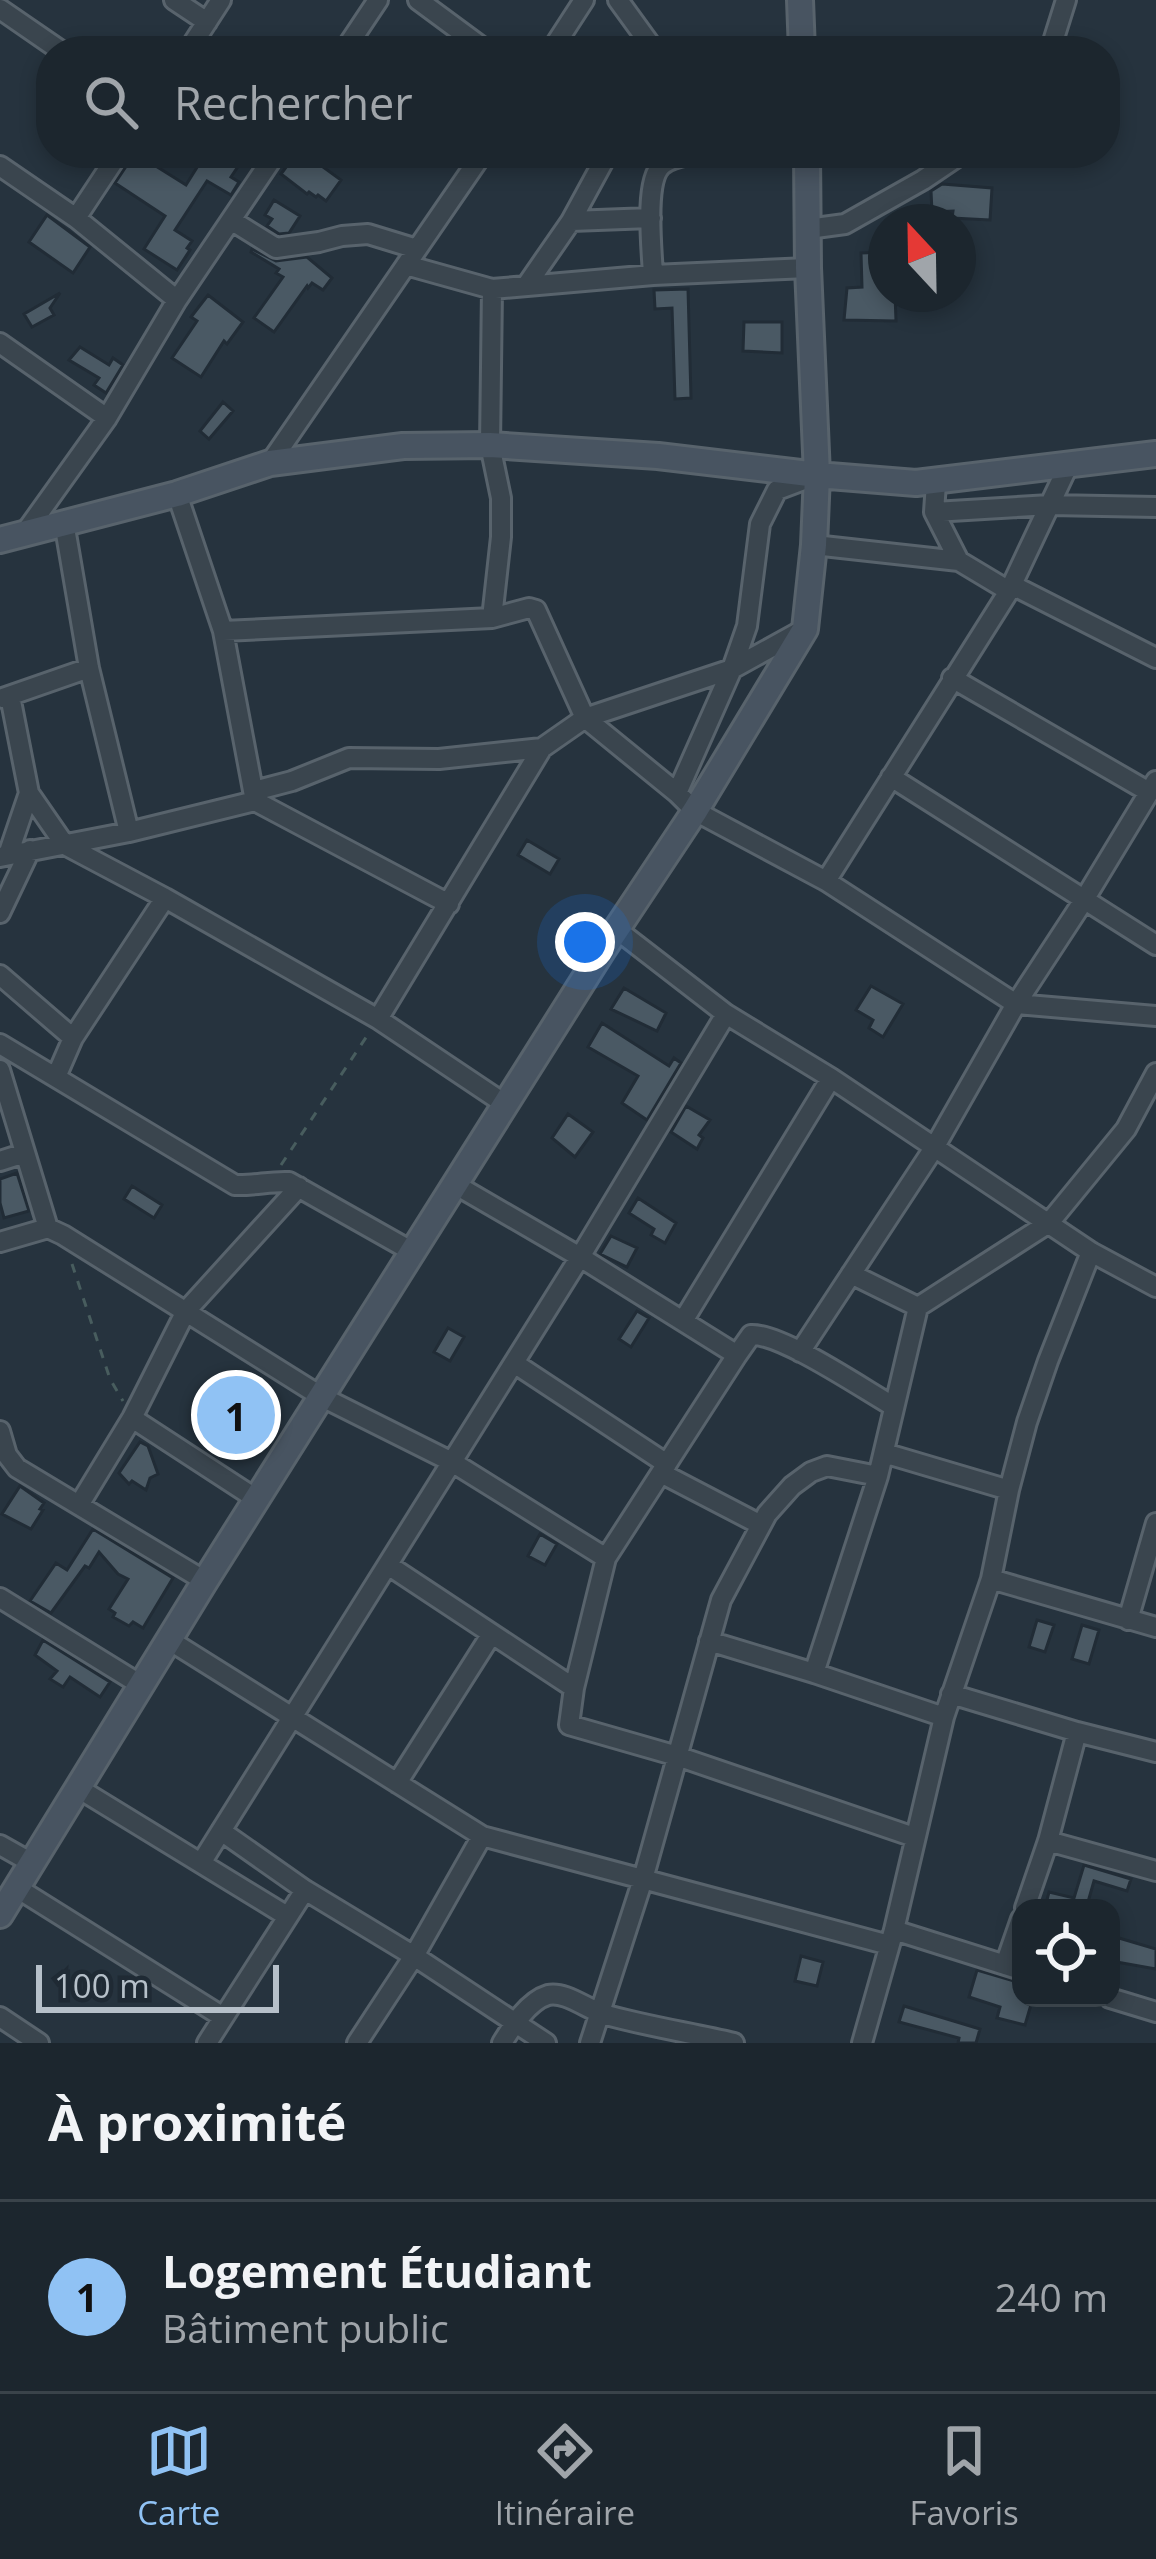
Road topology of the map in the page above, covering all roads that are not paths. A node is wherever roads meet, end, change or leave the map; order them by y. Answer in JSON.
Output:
{"nodes":[{"id":1,"x":174,"y":0,"type":"edge"},
{"id":2,"x":221,"y":0,"type":"edge"},
{"id":3,"x":378,"y":0,"type":"edge"},
{"id":4,"x":418,"y":0,"type":"edge"},
{"id":5,"x":584,"y":0,"type":"edge"},
{"id":6,"x":618,"y":0,"type":"edge"},
{"id":7,"x":800,"y":0,"type":"edge"},
{"id":8,"x":1066,"y":0,"type":"edge"},
{"id":9,"x":0,"y":9,"type":"edge"},
{"id":10,"x":207,"y":22,"type":"junction"},
{"id":11,"x":40,"y":36,"type":"edge"},
{"id":12,"x":198,"y":36,"type":"edge"},
{"id":13,"x":354,"y":36,"type":"edge"},
{"id":14,"x":467,"y":36,"type":"edge"},
{"id":15,"x":561,"y":36,"type":"edge"},
{"id":16,"x":644,"y":36,"type":"edge"},
{"id":17,"x":801,"y":36,"type":"edge"},
{"id":18,"x":1055,"y":36,"type":"edge"},
{"id":19,"x":109,"y":168,"type":"edge"},
{"id":20,"x":265,"y":168,"type":"edge"},
{"id":21,"x":473,"y":168,"type":"edge"},
{"id":22,"x":600,"y":168,"type":"edge"},
{"id":23,"x":660,"y":168,"type":"edge"},
{"id":24,"x":807,"y":168,"type":"edge"},
{"id":25,"x":941,"y":168,"type":"edge"},
{"id":26,"x":3,"y":175,"type":"edge"},
{"id":27,"x":76,"y":218,"type":"junction"},
{"id":28,"x":650,"y":218,"type":"junction"},
{"id":29,"x":231,"y":220,"type":"junction"},
{"id":30,"x":572,"y":221,"type":"junction"},
{"id":31,"x":808,"y":229,"type":"junction"},
{"id":32,"x":412,"y":257,"type":"junction"},
{"id":33,"x":808,"y":268,"type":"junction"},
{"id":34,"x":653,"y":275,"type":"junction"},
{"id":35,"x":526,"y":286,"type":"junction"},
{"id":36,"x":492,"y":289,"type":"junction"},
{"id":37,"x":177,"y":300,"type":"junction"},
{"id":38,"x":0,"y":343,"type":"edge"},
{"id":39,"x":107,"y":418,"type":"junction"},
{"id":40,"x":490,"y":445,"type":"junction"},
{"id":41,"x":1156,"y":454,"type":"edge"},
{"id":42,"x":270,"y":463,"type":"junction"},
{"id":43,"x":1068,"y":466,"type":"junction"},
{"id":44,"x":817,"y":476,"type":"junction"},
{"id":45,"x":936,"y":483,"type":"junction"},
{"id":46,"x":176,"y":494,"type":"junction"},
{"id":47,"x":1050,"y":505,"type":"junction"},
{"id":48,"x":1156,"y":507,"type":"edge"},
{"id":49,"x":934,"y":512,"type":"junction"},
{"id":50,"x":64,"y":522,"type":"junction"},
{"id":51,"x":12,"y":537,"type":"edge"},
{"id":52,"x":814,"y":545,"type":"junction"},
{"id":53,"x":959,"y":561,"type":"junction"},
{"id":54,"x":1010,"y":588,"type":"junction"},
{"id":55,"x":492,"y":618,"type":"junction"},
{"id":56,"x":805,"y":629,"type":"junction"},
{"id":57,"x":223,"y":631,"type":"junction"},
{"id":58,"x":1156,"y":658,"type":"edge"},
{"id":59,"x":89,"y":668,"type":"junction"},
{"id":60,"x":732,"y":669,"type":"junction"},
{"id":61,"x":952,"y":678,"type":"junction"},
{"id":62,"x":5,"y":698,"type":"edge"},
{"id":63,"x":585,"y":718,"type":"junction"},
{"id":64,"x":542,"y":748,"type":"junction"},
{"id":65,"x":891,"y":777,"type":"junction"},
{"id":66,"x":1152,"y":786,"type":"edge"},
{"id":67,"x":29,"y":793,"type":"junction"},
{"id":68,"x":254,"y":796,"type":"junction"},
{"id":69,"x":686,"y":802,"type":"junction"},
{"id":70,"x":129,"y":832,"type":"junction"},
{"id":71,"x":65,"y":845,"type":"junction"},
{"id":72,"x":30,"y":850,"type":"junction"},
{"id":73,"x":4,"y":856,"type":"edge"},
{"id":74,"x":826,"y":881,"type":"junction"},
{"id":75,"x":165,"y":898,"type":"junction"},
{"id":76,"x":1084,"y":900,"type":"junction"},
{"id":77,"x":448,"y":904,"type":"junction"},
{"id":78,"x":0,"y":913,"type":"edge"},
{"id":79,"x":616,"y":929,"type":"junction"},
{"id":80,"x":1156,"y":945,"type":"edge"},
{"id":81,"x":0,"y":975,"type":"edge"},
{"id":82,"x":1016,"y":1004,"type":"junction"},
{"id":83,"x":727,"y":1014,"type":"junction"},
{"id":84,"x":1156,"y":1016,"type":"edge"},
{"id":85,"x":378,"y":1019,"type":"junction"},
{"id":86,"x":73,"y":1038,"type":"junction"},
{"id":87,"x":0,"y":1044,"type":"edge"},
{"id":88,"x":1156,"y":1073,"type":"edge"},
{"id":89,"x":1,"y":1075,"type":"edge"},
{"id":90,"x":56,"y":1077,"type":"junction"},
{"id":91,"x":831,"y":1078,"type":"junction"},
{"id":92,"x":505,"y":1103,"type":"junction"},
{"id":93,"x":934,"y":1148,"type":"junction"},
{"id":94,"x":25,"y":1153,"type":"junction"},
{"id":95,"x":0,"y":1161,"type":"edge"},
{"id":96,"x":456,"y":1185,"type":"junction"},
{"id":97,"x":299,"y":1187,"type":"junction"},
{"id":98,"x":1049,"y":1223,"type":"junction"},
{"id":99,"x":55,"y":1232,"type":"junction"},
{"id":100,"x":0,"y":1242,"type":"edge"},
{"id":101,"x":413,"y":1252,"type":"junction"},
{"id":102,"x":1091,"y":1252,"type":"junction"},
{"id":103,"x":580,"y":1257,"type":"junction"},
{"id":104,"x":851,"y":1274,"type":"junction"},
{"id":105,"x":1156,"y":1287,"type":"edge"},
{"id":106,"x":918,"y":1307,"type":"junction"},
{"id":107,"x":186,"y":1311,"type":"junction"},
{"id":108,"x":683,"y":1321,"type":"junction"},
{"id":109,"x":800,"y":1352,"type":"junction"},
{"id":110,"x":737,"y":1355,"type":"junction"},
{"id":111,"x":514,"y":1363,"type":"junction"},
{"id":112,"x":322,"y":1397,"type":"junction"},
{"id":113,"x":893,"y":1406,"type":"junction"},
{"id":114,"x":133,"y":1418,"type":"junction"},
{"id":115,"x":0,"y":1431,"type":"edge"},
{"id":116,"x":884,"y":1454,"type":"junction"},
{"id":117,"x":452,"y":1462,"type":"junction"},
{"id":118,"x":664,"y":1469,"type":"junction"},
{"id":119,"x":878,"y":1476,"type":"junction"},
{"id":120,"x":1009,"y":1490,"type":"junction"},
{"id":121,"x":258,"y":1500,"type":"junction"},
{"id":122,"x":79,"y":1505,"type":"junction"},
{"id":123,"x":1156,"y":1523,"type":"edge"},
{"id":124,"x":761,"y":1525,"type":"junction"},
{"id":125,"x":606,"y":1558,"type":"junction"},
{"id":126,"x":388,"y":1565,"type":"junction"},
{"id":127,"x":991,"y":1579,"type":"junction"},
{"id":128,"x":205,"y":1581,"type":"junction"},
{"id":129,"x":6,"y":1602,"type":"edge"},
{"id":130,"x":1127,"y":1620,"type":"junction"},
{"id":131,"x":0,"y":1623,"type":"edge"},
{"id":132,"x":1156,"y":1627,"type":"edge"},
{"id":133,"x":491,"y":1635,"type":"junction"},
{"id":134,"x":169,"y":1640,"type":"junction"},
{"id":135,"x":709,"y":1641,"type":"junction"},
{"id":136,"x":814,"y":1672,"type":"junction"},
{"id":137,"x":141,"y":1684,"type":"junction"},
{"id":138,"x":574,"y":1688,"type":"junction"},
{"id":139,"x":951,"y":1694,"type":"junction"},
{"id":140,"x":944,"y":1717,"type":"junction"},
{"id":141,"x":292,"y":1718,"type":"junction"},
{"id":142,"x":1077,"y":1732,"type":"junction"},
{"id":143,"x":1156,"y":1752,"type":"edge"},
{"id":144,"x":677,"y":1756,"type":"junction"},
{"id":145,"x":397,"y":1783,"type":"junction"},
{"id":146,"x":78,"y":1788,"type":"junction"},
{"id":147,"x":221,"y":1831,"type":"junction"},
{"id":148,"x":482,"y":1836,"type":"junction"},
{"id":149,"x":914,"y":1837,"type":"junction"},
{"id":150,"x":1048,"y":1841,"type":"junction"},
{"id":151,"x":0,"y":1845,"type":"edge"},
{"id":152,"x":32,"y":1863,"type":"junction"},
{"id":153,"x":201,"y":1863,"type":"junction"},
{"id":154,"x":1156,"y":1871,"type":"edge"},
{"id":155,"x":643,"y":1879,"type":"junction"},
{"id":156,"x":17,"y":1888,"type":"junction"},
{"id":157,"x":305,"y":1890,"type":"junction"},
{"id":158,"x":1028,"y":1899,"type":"edge"},
{"id":159,"x":0,"y":1916,"type":"edge"},
{"id":160,"x":287,"y":1916,"type":"junction"},
{"id":161,"x":891,"y":1938,"type":"junction"},
{"id":162,"x":413,"y":1955,"type":"junction"},
{"id":163,"x":1012,"y":1967,"type":"edge"},
{"id":164,"x":1120,"y":2001,"type":"edge"},
{"id":165,"x":1156,"y":2012,"type":"edge"},
{"id":166,"x":601,"y":2013,"type":"junction"},
{"id":167,"x":0,"y":2017,"type":"edge"},
{"id":168,"x":224,"y":2017,"type":"junction"},
{"id":169,"x":514,"y":2023,"type":"junction"},
{"id":170,"x":39,"y":2043,"type":"edge"},
{"id":171,"x":207,"y":2043,"type":"edge"},
{"id":172,"x":357,"y":2043,"type":"edge"},
{"id":173,"x":502,"y":2043,"type":"edge"},
{"id":174,"x":546,"y":2043,"type":"edge"},
{"id":175,"x":590,"y":2043,"type":"edge"},
{"id":176,"x":734,"y":2043,"type":"edge"},
{"id":177,"x":862,"y":2043,"type":"edge"}],
"edges":[{"from":1,"to":10,"type":"street"},
{"from":2,"to":10,"type":"street"},
{"from":3,"to":13,"type":"street"},
{"from":4,"to":14,"type":"street"},
{"from":5,"to":15,"type":"street"},
{"from":6,"to":16,"type":"street"},
{"from":7,"to":17,"type":"main road"},
{"from":8,"to":18,"type":"street"},
{"from":9,"to":11,"type":"street"},
{"from":10,"to":12,"type":"street"},
{"from":19,"to":27,"type":"street"},
{"from":20,"to":29,"type":"street"},
{"from":21,"to":32,"type":"street"},
{"from":22,"to":30,"type":"street"},
{"from":23,"to":28,"type":"street"},
{"from":24,"to":31,"type":"main road"},
{"from":25,"to":31,"type":"street"},
{"from":26,"to":27,"type":"street"},
{"from":27,"to":37,"type":"street"},
{"from":28,"to":30,"type":"street"},
{"from":28,"to":34,"type":"street"},
{"from":29,"to":32,"type":"street"},
{"from":29,"to":37,"type":"street"},
{"from":30,"to":35,"type":"street"},
{"from":31,"to":33,"type":"main road"},
{"from":32,"to":36,"type":"street"},
{"from":32,"to":42,"type":"street"},
{"from":33,"to":34,"type":"street"},
{"from":33,"to":44,"type":"main road"},
{"from":34,"to":35,"type":"street"},
{"from":35,"to":36,"type":"street"},
{"from":36,"to":40,"type":"street"},
{"from":37,"to":39,"type":"street"},
{"from":38,"to":39,"type":"street"},
{"from":39,"to":51,"type":"street"},
{"from":40,"to":42,"type":"main road"},
{"from":40,"to":44,"type":"main road"},
{"from":40,"to":55,"type":"street"},
{"from":41,"to":43,"type":"main road"},
{"from":42,"to":46,"type":"main road"},
{"from":43,"to":45,"type":"main road"},
{"from":43,"to":47,"type":"street"},
{"from":44,"to":45,"type":"main road"},
{"from":44,"to":52,"type":"main road"},
{"from":44,"to":60,"type":"street"},
{"from":45,"to":49,"type":"street"},
{"from":46,"to":50,"type":"main road"},
{"from":46,"to":57,"type":"street"},
{"from":47,"to":48,"type":"street"},
{"from":47,"to":49,"type":"street"},
{"from":47,"to":54,"type":"street"},
{"from":49,"to":53,"type":"street"},
{"from":50,"to":51,"type":"main road"},
{"from":50,"to":59,"type":"street"},
{"from":52,"to":53,"type":"street"},
{"from":52,"to":56,"type":"main road"},
{"from":53,"to":54,"type":"street"},
{"from":54,"to":58,"type":"street"},
{"from":54,"to":61,"type":"street"},
{"from":55,"to":57,"type":"street"},
{"from":55,"to":63,"type":"street"},
{"from":56,"to":60,"type":"street"},
{"from":56,"to":69,"type":"main road"},
{"from":57,"to":68,"type":"street"},
{"from":59,"to":62,"type":"street"},
{"from":59,"to":70,"type":"street"},
{"from":60,"to":63,"type":"street"},
{"from":60,"to":69,"type":"street"},
{"from":61,"to":65,"type":"street"},
{"from":61,"to":66,"type":"street"},
{"from":62,"to":67,"type":"street"},
{"from":63,"to":64,"type":"street"},
{"from":63,"to":69,"type":"street"},
{"from":64,"to":68,"type":"street"},
{"from":64,"to":77,"type":"street"},
{"from":65,"to":74,"type":"street"},
{"from":65,"to":76,"type":"street"},
{"from":66,"to":76,"type":"street"},
{"from":67,"to":71,"type":"street"},
{"from":67,"to":73,"type":"street"},
{"from":68,"to":70,"type":"street"},
{"from":68,"to":77,"type":"street"},
{"from":69,"to":74,"type":"street"},
{"from":69,"to":79,"type":"main road"},
{"from":70,"to":71,"type":"street"},
{"from":71,"to":72,"type":"street"},
{"from":71,"to":75,"type":"street"},
{"from":72,"to":73,"type":"street"},
{"from":72,"to":78,"type":"street"},
{"from":74,"to":82,"type":"street"},
{"from":75,"to":85,"type":"street"},
{"from":75,"to":86,"type":"street"},
{"from":76,"to":80,"type":"street"},
{"from":76,"to":82,"type":"street"},
{"from":77,"to":85,"type":"street"},
{"from":79,"to":83,"type":"street"},
{"from":79,"to":92,"type":"main road"},
{"from":81,"to":86,"type":"street"},
{"from":82,"to":84,"type":"street"},
{"from":82,"to":93,"type":"street"},
{"from":83,"to":91,"type":"street"},
{"from":83,"to":103,"type":"street"},
{"from":85,"to":92,"type":"street"},
{"from":86,"to":90,"type":"street"},
{"from":87,"to":90,"type":"street"},
{"from":88,"to":98,"type":"street"},
{"from":89,"to":94,"type":"street"},
{"from":90,"to":97,"type":"street"},
{"from":91,"to":93,"type":"street"},
{"from":91,"to":108,"type":"street"},
{"from":92,"to":96,"type":"main road"},
{"from":93,"to":98,"type":"street"},
{"from":93,"to":104,"type":"street"},
{"from":94,"to":95,"type":"street"},
{"from":94,"to":99,"type":"street"},
{"from":96,"to":101,"type":"main road"},
{"from":96,"to":103,"type":"street"},
{"from":97,"to":101,"type":"street"},
{"from":97,"to":107,"type":"street"},
{"from":98,"to":102,"type":"street"},
{"from":98,"to":106,"type":"street"},
{"from":99,"to":100,"type":"street"},
{"from":99,"to":107,"type":"street"},
{"from":101,"to":112,"type":"main road"},
{"from":102,"to":105,"type":"street"},
{"from":102,"to":120,"type":"street"},
{"from":103,"to":108,"type":"street"},
{"from":103,"to":111,"type":"street"},
{"from":104,"to":106,"type":"street"},
{"from":104,"to":109,"type":"street"},
{"from":106,"to":113,"type":"street"},
{"from":107,"to":112,"type":"street"},
{"from":107,"to":114,"type":"street"},
{"from":108,"to":110,"type":"street"},
{"from":109,"to":110,"type":"street"},
{"from":109,"to":113,"type":"street"},
{"from":110,"to":118,"type":"street"},
{"from":111,"to":117,"type":"street"},
{"from":111,"to":118,"type":"street"},
{"from":112,"to":117,"type":"street"},
{"from":112,"to":121,"type":"main road"},
{"from":113,"to":116,"type":"street"},
{"from":114,"to":121,"type":"street"},
{"from":114,"to":122,"type":"street"},
{"from":115,"to":122,"type":"street"},
{"from":116,"to":119,"type":"street"},
{"from":116,"to":120,"type":"street"},
{"from":117,"to":125,"type":"street"},
{"from":117,"to":126,"type":"street"},
{"from":118,"to":124,"type":"street"},
{"from":118,"to":125,"type":"street"},
{"from":119,"to":124,"type":"street"},
{"from":119,"to":136,"type":"street"},
{"from":120,"to":127,"type":"street"},
{"from":121,"to":128,"type":"main road"},
{"from":122,"to":128,"type":"street"},
{"from":123,"to":130,"type":"street"},
{"from":124,"to":135,"type":"street"},
{"from":125,"to":138,"type":"street"},
{"from":126,"to":133,"type":"street"},
{"from":126,"to":141,"type":"street"},
{"from":127,"to":130,"type":"street"},
{"from":127,"to":139,"type":"street"},
{"from":128,"to":134,"type":"main road"},
{"from":129,"to":131,"type":"street"},
{"from":129,"to":137,"type":"street"},
{"from":130,"to":132,"type":"street"},
{"from":133,"to":138,"type":"street"},
{"from":133,"to":145,"type":"street"},
{"from":134,"to":137,"type":"main road"},
{"from":134,"to":141,"type":"street"},
{"from":135,"to":136,"type":"street"},
{"from":135,"to":144,"type":"street"},
{"from":136,"to":140,"type":"street"},
{"from":137,"to":146,"type":"main road"},
{"from":138,"to":144,"type":"street"},
{"from":139,"to":140,"type":"street"},
{"from":139,"to":142,"type":"street"},
{"from":140,"to":149,"type":"street"},
{"from":141,"to":145,"type":"street"},
{"from":141,"to":147,"type":"street"},
{"from":142,"to":143,"type":"street"},
{"from":142,"to":150,"type":"street"},
{"from":144,"to":149,"type":"street"},
{"from":144,"to":155,"type":"street"},
{"from":145,"to":148,"type":"street"},
{"from":146,"to":152,"type":"main road"},
{"from":146,"to":153,"type":"street"},
{"from":147,"to":153,"type":"street"},
{"from":147,"to":157,"type":"street"},
{"from":148,"to":155,"type":"street"},
{"from":148,"to":162,"type":"street"},
{"from":149,"to":161,"type":"street"},
{"from":150,"to":154,"type":"street"},
{"from":150,"to":158,"type":"street"},
{"from":151,"to":152,"type":"street"},
{"from":152,"to":156,"type":"main road"},
{"from":153,"to":160,"type":"street"},
{"from":155,"to":161,"type":"street"},
{"from":155,"to":166,"type":"street"},
{"from":156,"to":159,"type":"main road"},
{"from":156,"to":168,"type":"street"},
{"from":157,"to":160,"type":"street"},
{"from":157,"to":162,"type":"street"},
{"from":160,"to":168,"type":"street"},
{"from":161,"to":163,"type":"street"},
{"from":161,"to":177,"type":"street"},
{"from":162,"to":169,"type":"street"},
{"from":162,"to":172,"type":"street"},
{"from":164,"to":165,"type":"street"},
{"from":166,"to":169,"type":"street"},
{"from":166,"to":175,"type":"street"},
{"from":166,"to":176,"type":"street"},
{"from":167,"to":170,"type":"street"},
{"from":168,"to":171,"type":"street"},
{"from":169,"to":173,"type":"street"},
{"from":169,"to":174,"type":"street"}]}
